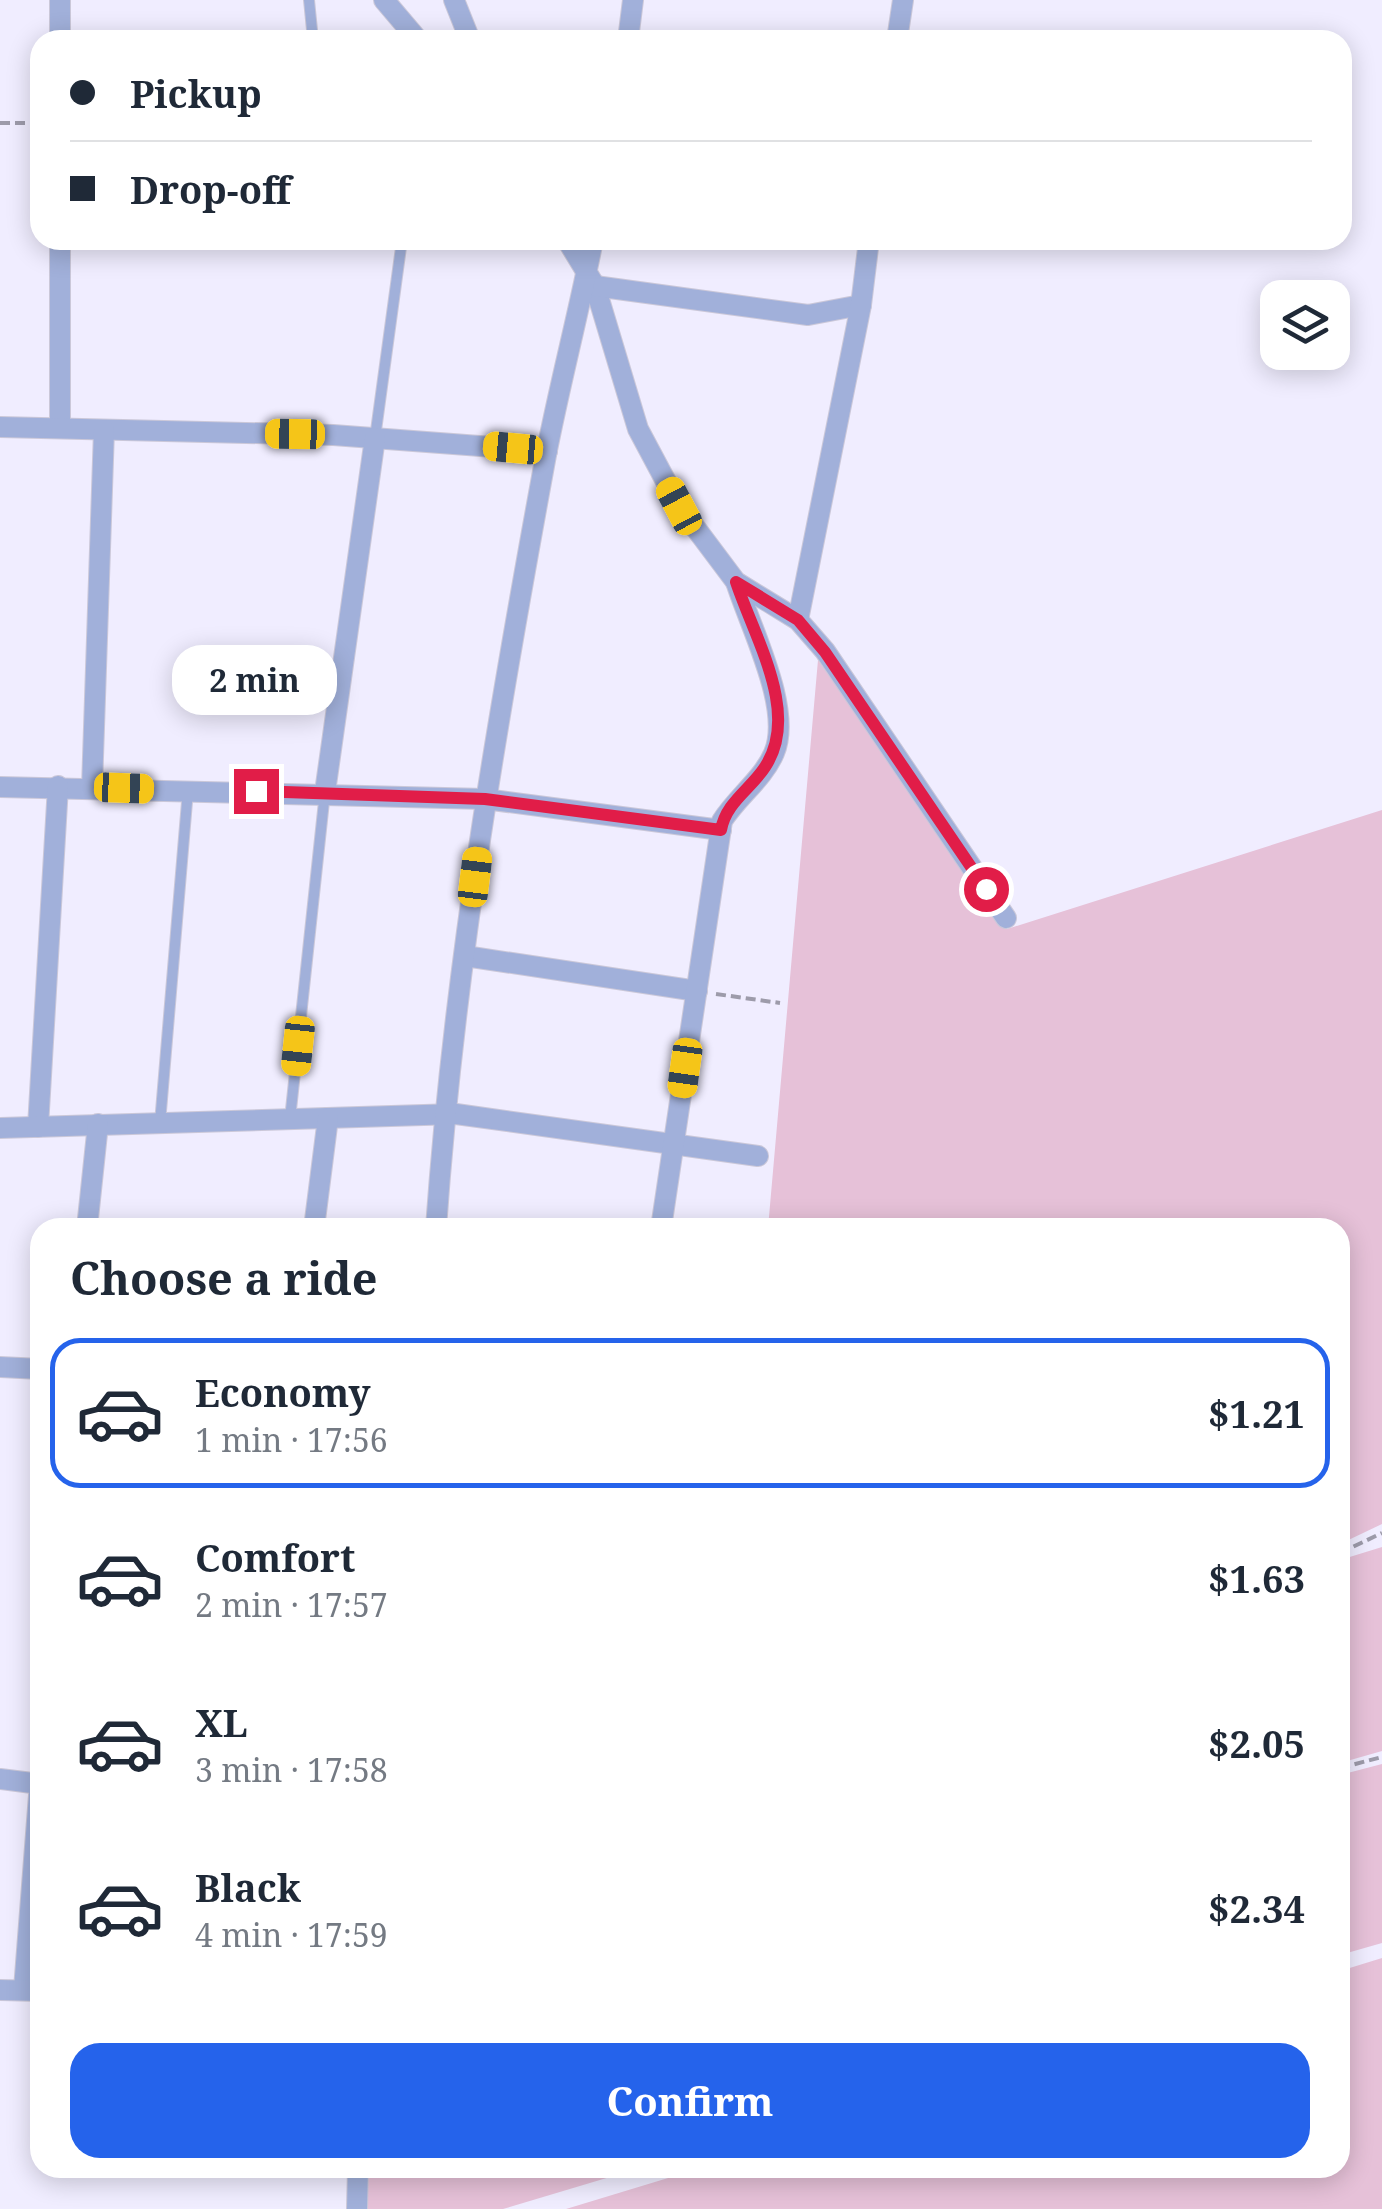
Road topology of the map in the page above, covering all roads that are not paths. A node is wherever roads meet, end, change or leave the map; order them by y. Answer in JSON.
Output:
{"nodes":[{"id":1,"x":60,"y":0,"type":"edge"},
{"id":2,"x":308,"y":0,"type":"edge"},
{"id":3,"x":384,"y":0,"type":"edge"},
{"id":4,"x":454,"y":0,"type":"edge"},
{"id":5,"x":633,"y":0,"type":"edge"},
{"id":6,"x":903,"y":0,"type":"edge"},
{"id":7,"x":60,"y":30,"type":"edge"},
{"id":8,"x":312,"y":30,"type":"edge"},
{"id":9,"x":410,"y":30,"type":"edge"},
{"id":10,"x":466,"y":30,"type":"edge"},
{"id":11,"x":629,"y":30,"type":"edge"},
{"id":12,"x":898,"y":30,"type":"edge"},
{"id":13,"x":60,"y":250,"type":"edge"},
{"id":14,"x":401,"y":250,"type":"edge"},
{"id":15,"x":579,"y":250,"type":"edge"},
{"id":16,"x":867,"y":250,"type":"edge"},
{"id":17,"x":591,"y":278,"type":"junction"},
{"id":18,"x":861,"y":306,"type":"junction"},
{"id":19,"x":0,"y":427,"type":"edge"},
{"id":20,"x":60,"y":428,"type":"junction"},
{"id":21,"x":104,"y":430,"type":"junction"},
{"id":22,"x":374,"y":438,"type":"junction"},
{"id":23,"x":547,"y":451,"type":"junction"},
{"id":24,"x":736,"y":582,"type":"junction"},
{"id":25,"x":798,"y":620,"type":"junction"},
{"id":26,"x":58,"y":786,"type":"junction"},
{"id":27,"x":92,"y":786,"type":"junction"},
{"id":28,"x":0,"y":787,"type":"edge"},
{"id":29,"x":188,"y":790,"type":"junction"},
{"id":30,"x":324,"y":792,"type":"junction"},
{"id":31,"x":485,"y":799,"type":"junction"},
{"id":32,"x":721,"y":830,"type":"junction"},
{"id":33,"x":1006,"y":918,"type":"dead end"},
{"id":34,"x":465,"y":956,"type":"junction"},
{"id":35,"x":697,"y":991,"type":"junction"},
{"id":36,"x":445,"y":1114,"type":"junction"},
{"id":37,"x":328,"y":1118,"type":"junction"},
{"id":38,"x":290,"y":1119,"type":"junction"},
{"id":39,"x":160,"y":1123,"type":"junction"},
{"id":40,"x":98,"y":1124,"type":"junction"},
{"id":41,"x":38,"y":1127,"type":"junction"},
{"id":42,"x":0,"y":1128,"type":"edge"},
{"id":43,"x":674,"y":1146,"type":"junction"},
{"id":44,"x":758,"y":1156,"type":"dead end"},
{"id":45,"x":89,"y":1218,"type":"edge"},
{"id":46,"x":315,"y":1218,"type":"edge"},
{"id":47,"x":437,"y":1218,"type":"edge"},
{"id":48,"x":663,"y":1218,"type":"edge"},
{"id":49,"x":0,"y":1367,"type":"edge"},
{"id":50,"x":30,"y":1368,"type":"edge"},
{"id":51,"x":0,"y":1779,"type":"edge"},
{"id":52,"x":30,"y":1782,"type":"edge"},
{"id":53,"x":0,"y":1990,"type":"edge"},
{"id":54,"x":30,"y":1990,"type":"edge"},
{"id":55,"x":358,"y":2178,"type":"edge"},
{"id":56,"x":357,"y":2209,"type":"edge"}],
"edges":[{"from":1,"to":7,"type":"street"},
{"from":2,"to":8,"type":"lane"},
{"from":3,"to":9,"type":"street"},
{"from":4,"to":10,"type":"street"},
{"from":5,"to":11,"type":"street"},
{"from":6,"to":12,"type":"street"},
{"from":13,"to":20,"type":"street"},
{"from":14,"to":22,"type":"lane"},
{"from":15,"to":17,"type":"street"},
{"from":16,"to":18,"type":"street"},
{"from":17,"to":18,"type":"street"},
{"from":17,"to":23,"type":"street"},
{"from":17,"to":24,"type":"street"},
{"from":18,"to":25,"type":"street"},
{"from":19,"to":20,"type":"street"},
{"from":20,"to":21,"type":"street"},
{"from":21,"to":22,"type":"street"},
{"from":21,"to":27,"type":"street"},
{"from":22,"to":23,"type":"street"},
{"from":22,"to":30,"type":"street"},
{"from":23,"to":31,"type":"street"},
{"from":24,"to":25,"type":"street"},
{"from":24,"to":32,"type":"street"},
{"from":25,"to":33,"type":"street"},
{"from":26,"to":27,"type":"street"},
{"from":26,"to":28,"type":"street"},
{"from":26,"to":41,"type":"street"},
{"from":27,"to":29,"type":"street"},
{"from":29,"to":30,"type":"street"},
{"from":29,"to":39,"type":"lane"},
{"from":30,"to":31,"type":"street"},
{"from":30,"to":38,"type":"lane"},
{"from":31,"to":32,"type":"street"},
{"from":31,"to":34,"type":"street"},
{"from":32,"to":35,"type":"street"},
{"from":34,"to":35,"type":"street"},
{"from":34,"to":36,"type":"street"},
{"from":35,"to":43,"type":"street"},
{"from":36,"to":37,"type":"street"},
{"from":36,"to":43,"type":"street"},
{"from":36,"to":47,"type":"street"},
{"from":37,"to":38,"type":"street"},
{"from":37,"to":46,"type":"street"},
{"from":38,"to":39,"type":"street"},
{"from":39,"to":40,"type":"street"},
{"from":40,"to":41,"type":"street"},
{"from":40,"to":45,"type":"street"},
{"from":41,"to":42,"type":"street"},
{"from":43,"to":44,"type":"street"},
{"from":43,"to":48,"type":"street"},
{"from":49,"to":50,"type":"street"},
{"from":51,"to":52,"type":"street"},
{"from":53,"to":54,"type":"street"},
{"from":55,"to":56,"type":"street"}]}
